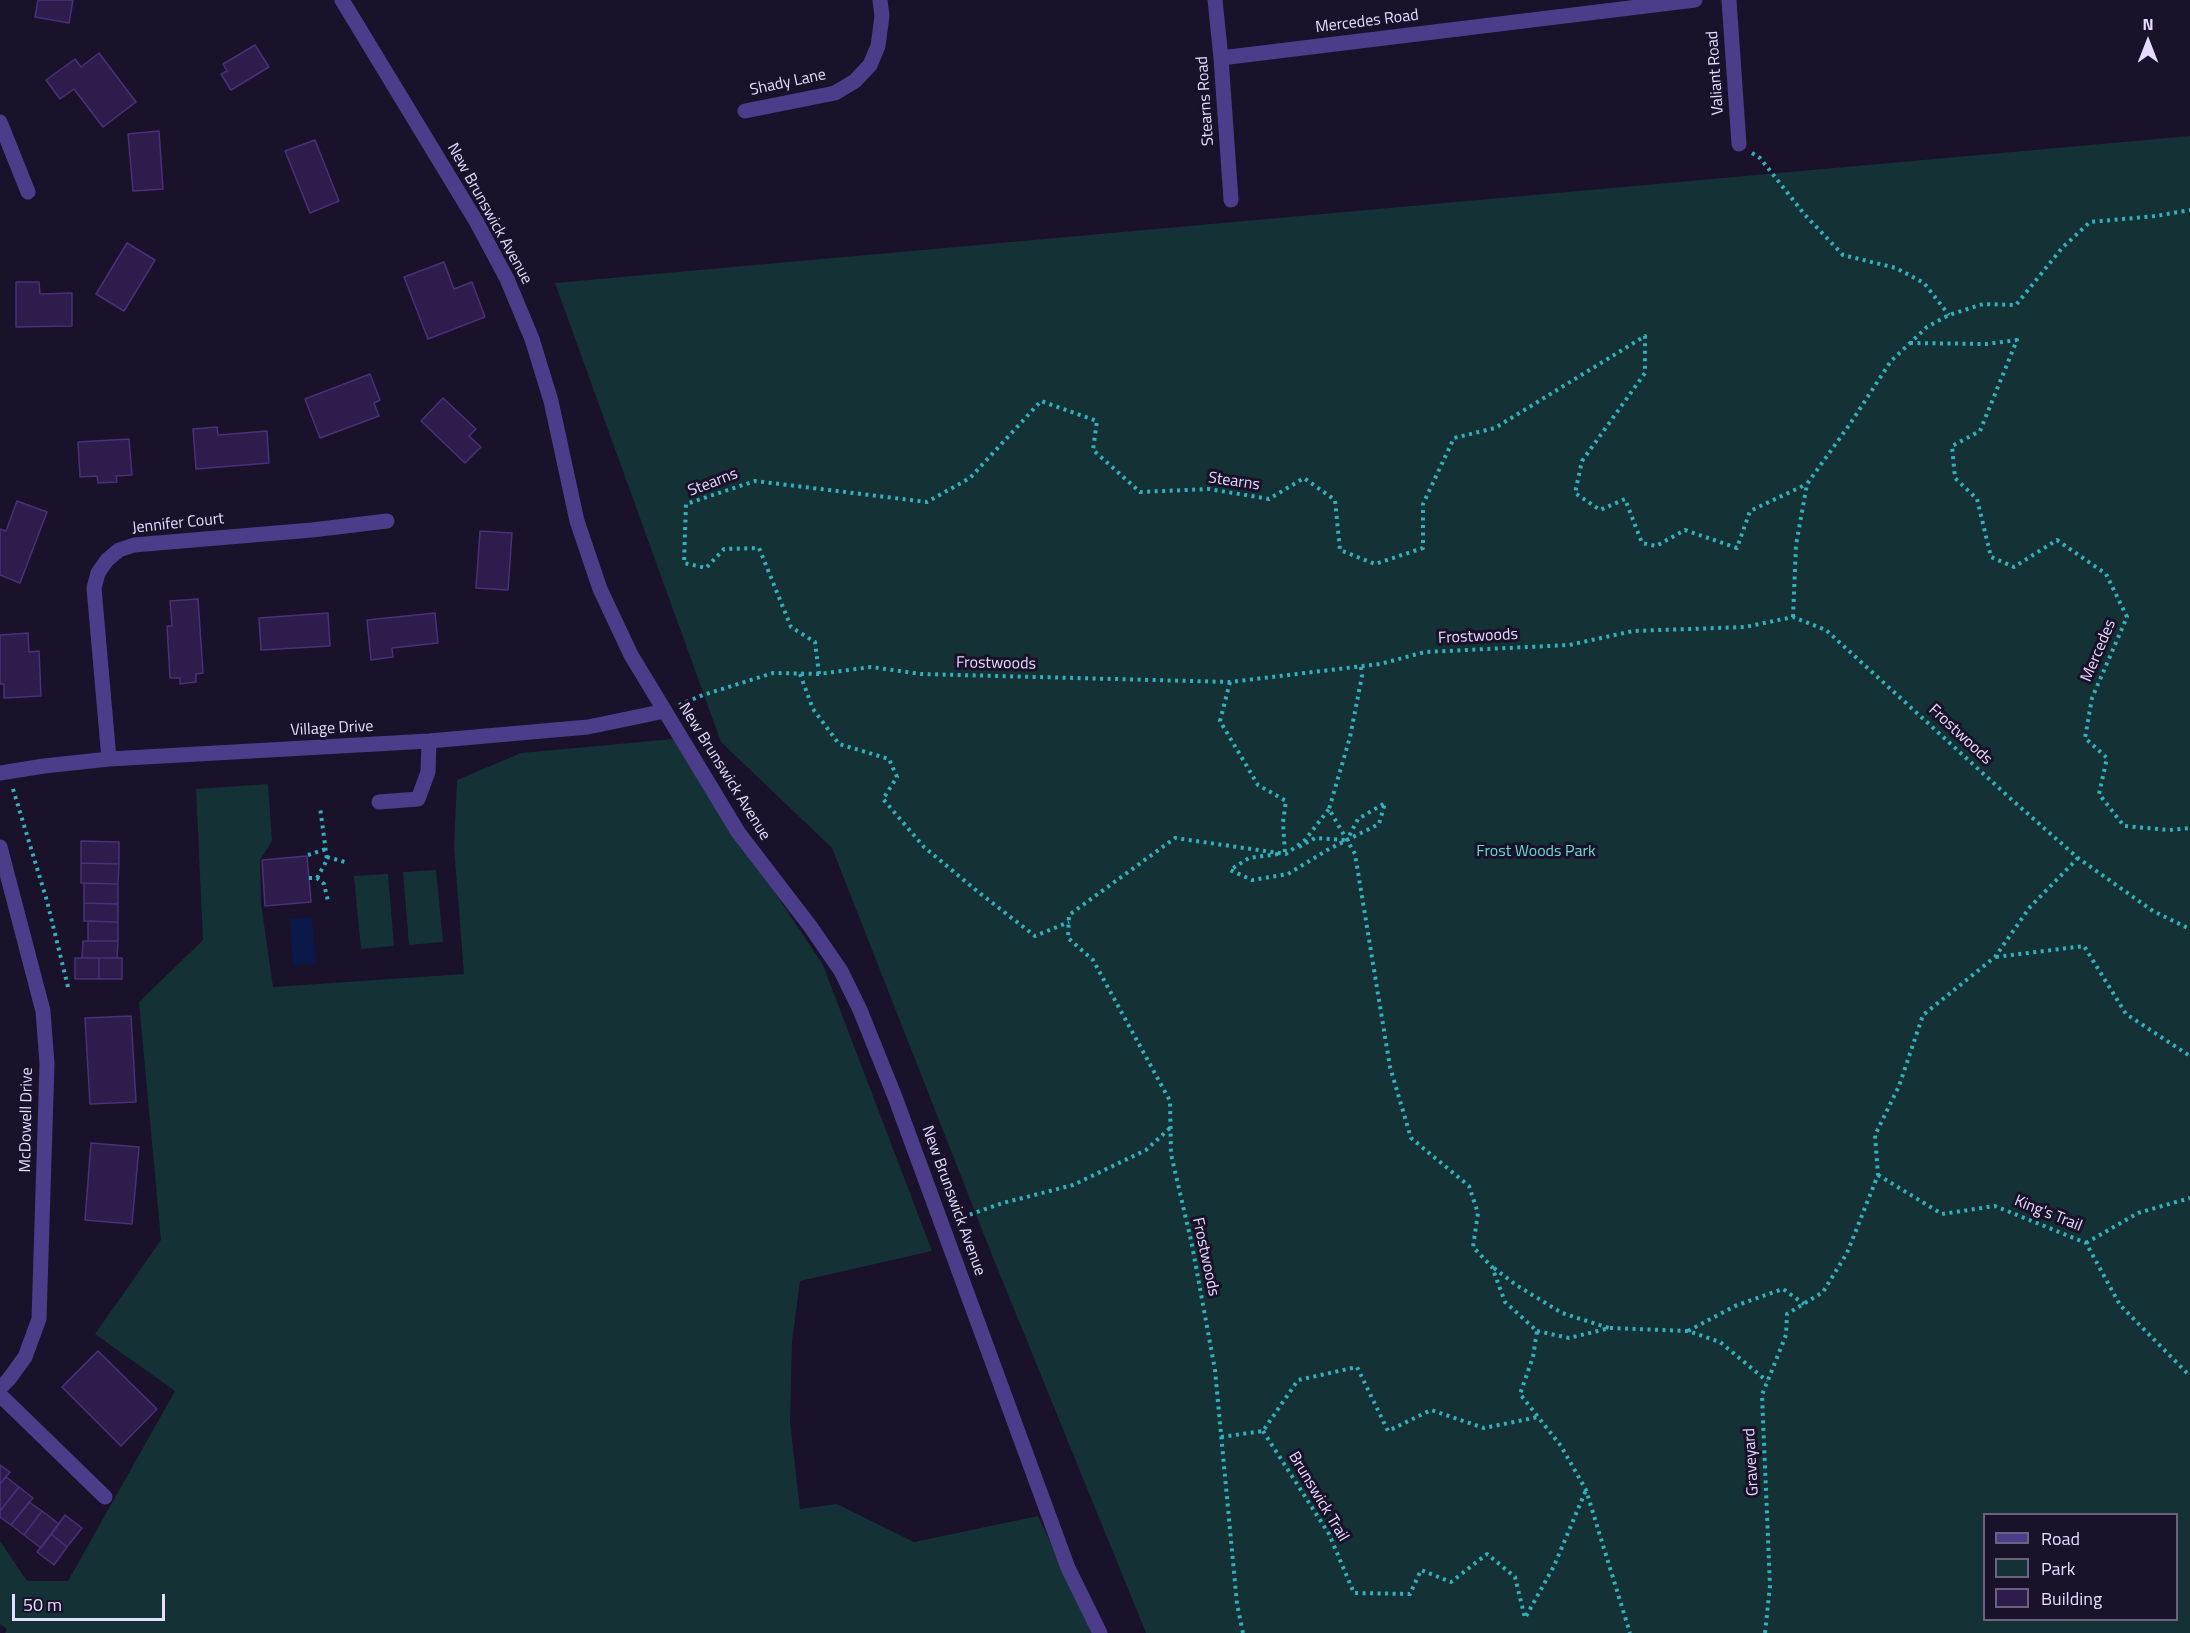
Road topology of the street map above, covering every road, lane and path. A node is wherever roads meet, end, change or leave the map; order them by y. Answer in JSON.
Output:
{"nodes":[{"id":1,"x":342,"y":0,"type":"edge"},
{"id":2,"x":880,"y":0,"type":"edge"},
{"id":3,"x":1215,"y":0,"type":"edge"},
{"id":4,"x":1695,"y":0,"type":"edge"},
{"id":5,"x":1729,"y":0,"type":"edge"},
{"id":6,"x":1221,"y":58,"type":"junction"},
{"id":7,"x":745,"y":111,"type":"dead end"},
{"id":8,"x":0,"y":122,"type":"edge"},
{"id":9,"x":1739,"y":144,"type":"joint"},
{"id":10,"x":28,"y":192,"type":"dead end"},
{"id":11,"x":1231,"y":200,"type":"dead end"},
{"id":12,"x":2190,"y":210,"type":"edge"},
{"id":13,"x":1949,"y":315,"type":"junction"},
{"id":14,"x":1910,"y":344,"type":"junction"},
{"id":15,"x":1807,"y":483,"type":"junction"},
{"id":16,"x":387,"y":521,"type":"dead end"},
{"id":17,"x":1793,"y":617,"type":"junction"},
{"id":18,"x":1361,"y":667,"type":"junction"},
{"id":19,"x":800,"y":674,"type":"junction"},
{"id":20,"x":819,"y":674,"type":"junction"},
{"id":21,"x":1230,"y":682,"type":"junction"},
{"id":22,"x":665,"y":711,"type":"junction"},
{"id":23,"x":429,"y":741,"type":"junction"},
{"id":24,"x":109,"y":759,"type":"junction"},
{"id":25,"x":0,"y":773,"type":"edge"},
{"id":26,"x":13,"y":789,"type":"dead end"},
{"id":27,"x":379,"y":802,"type":"dead end"},
{"id":28,"x":320,"y":807,"type":"dead end"},
{"id":29,"x":1329,"y":809,"type":"junction"},
{"id":30,"x":2190,"y":828,"type":"edge"},
{"id":31,"x":1347,"y":840,"type":"junction"},
{"id":32,"x":0,"y":847,"type":"edge"},
{"id":33,"x":326,"y":849,"type":"junction"},
{"id":34,"x":1286,"y":854,"type":"junction"},
{"id":35,"x":308,"y":855,"type":"dead end"},
{"id":36,"x":327,"y":857,"type":"junction"},
{"id":37,"x":2078,"y":858,"type":"junction"},
{"id":38,"x":345,"y":862,"type":"dead end"},
{"id":39,"x":309,"y":878,"type":"dead end"},
{"id":40,"x":317,"y":878,"type":"junction"},
{"id":41,"x":328,"y":901,"type":"dead end"},
{"id":42,"x":1069,"y":922,"type":"junction"},
{"id":43,"x":2190,"y":929,"type":"edge"},
{"id":44,"x":1995,"y":957,"type":"junction"},
{"id":45,"x":69,"y":990,"type":"dead end"},
{"id":46,"x":2190,"y":1056,"type":"edge"},
{"id":47,"x":1170,"y":1128,"type":"junction"},
{"id":48,"x":1878,"y":1175,"type":"junction"},
{"id":49,"x":2190,"y":1198,"type":"edge"},
{"id":50,"x":945,"y":1232,"type":"junction"},
{"id":51,"x":2086,"y":1243,"type":"junction"},
{"id":52,"x":1492,"y":1267,"type":"junction"},
{"id":53,"x":1804,"y":1304,"type":"junction"},
{"id":54,"x":1610,"y":1328,"type":"junction"},
{"id":55,"x":1537,"y":1331,"type":"junction"},
{"id":56,"x":1688,"y":1331,"type":"junction"},
{"id":57,"x":2190,"y":1376,"type":"edge"},
{"id":58,"x":1767,"y":1381,"type":"junction"},
{"id":59,"x":0,"y":1389,"type":"edge"},
{"id":60,"x":0,"y":1395,"type":"edge"},
{"id":61,"x":1538,"y":1418,"type":"junction"},
{"id":62,"x":1263,"y":1431,"type":"junction"},
{"id":63,"x":1221,"y":1437,"type":"junction"},
{"id":64,"x":1586,"y":1490,"type":"junction"},
{"id":65,"x":105,"y":1497,"type":"dead end"},
{"id":66,"x":1100,"y":1633,"type":"edge"},
{"id":67,"x":1244,"y":1633,"type":"edge"},
{"id":68,"x":1630,"y":1633,"type":"edge"},
{"id":69,"x":1765,"y":1633,"type":"edge"}],
"edges":[{"from":1,"to":22,"type":"street","name":"New Brunswick Avenue"},
{"from":2,"to":7,"type":"street","name":"Shady Lane"},
{"from":3,"to":6,"type":"street","name":"Stearns Road"},
{"from":4,"to":6,"type":"street","name":"Mercedes Road"},
{"from":5,"to":9,"type":"street","name":"Valiant Road"},
{"from":6,"to":11,"type":"street","name":"Stearns Road"},
{"from":8,"to":10,"type":"street"},
{"from":9,"to":13,"type":"path"},
{"from":12,"to":13,"type":"path"},
{"from":13,"to":14,"type":"path"},
{"from":14,"to":15,"type":"path"},
{"from":14,"to":30,"type":"path","name":"Mercedes"},
{"from":15,"to":17,"type":"path"},
{"from":15,"to":20,"type":"path","name":"Stearns"},
{"from":16,"to":24,"type":"street","name":"Jennifer Court"},
{"from":17,"to":18,"type":"path","name":"Frostwoods"},
{"from":17,"to":37,"type":"path","name":"Frostwoods"},
{"from":18,"to":21,"type":"path","name":"Frostwoods"},
{"from":18,"to":29,"type":"path"},
{"from":19,"to":20,"type":"path","name":"Frostwoods"},
{"from":19,"to":22,"type":"path","name":"Frostwoods"},
{"from":19,"to":42,"type":"path"},
{"from":20,"to":21,"type":"path","name":"Frostwoods"},
{"from":21,"to":34,"type":"path"},
{"from":22,"to":23,"type":"street","name":"Village Drive"},
{"from":22,"to":50,"type":"street","name":"New Brunswick Avenue"},
{"from":23,"to":24,"type":"street","name":"Village Drive"},
{"from":23,"to":27,"type":"street"},
{"from":24,"to":25,"type":"street","name":"Village Drive"},
{"from":26,"to":45,"type":"path"},
{"from":28,"to":33,"type":"path"},
{"from":29,"to":31,"type":"path"},
{"from":29,"to":34,"type":"path"},
{"from":31,"to":31,"type":"path"},
{"from":31,"to":34,"type":"path"},
{"from":31,"to":34,"type":"path"},
{"from":31,"to":52,"type":"path"},
{"from":32,"to":59,"type":"street","name":"McDowell Drive"},
{"from":33,"to":35,"type":"path"},
{"from":33,"to":36,"type":"path"},
{"from":34,"to":42,"type":"path","name":"Frostwoods"},
{"from":36,"to":38,"type":"path"},
{"from":36,"to":40,"type":"path"},
{"from":37,"to":43,"type":"path","name":"Frostwoods"},
{"from":37,"to":44,"type":"path"},
{"from":39,"to":40,"type":"path"},
{"from":40,"to":41,"type":"path"},
{"from":42,"to":47,"type":"path","name":"Frostwoods"},
{"from":44,"to":46,"type":"path"},
{"from":44,"to":48,"type":"path"},
{"from":47,"to":50,"type":"path"},
{"from":47,"to":63,"type":"path","name":"Frostwoods"},
{"from":48,"to":51,"type":"path","name":"King's Trail"},
{"from":48,"to":53,"type":"path"},
{"from":49,"to":51,"type":"path"},
{"from":50,"to":66,"type":"street","name":"New Brunswick Avenue"},
{"from":51,"to":57,"type":"path","name":"King's Trail"},
{"from":52,"to":54,"type":"path"},
{"from":52,"to":55,"type":"path"},
{"from":53,"to":56,"type":"path"},
{"from":53,"to":58,"type":"path","name":"Graveyard"},
{"from":54,"to":55,"type":"path"},
{"from":54,"to":56,"type":"path"},
{"from":55,"to":61,"type":"path"},
{"from":56,"to":58,"type":"path"},
{"from":58,"to":69,"type":"path","name":"Graveyard"},
{"from":60,"to":65,"type":"street"},
{"from":61,"to":62,"type":"path"},
{"from":61,"to":64,"type":"path"},
{"from":62,"to":63,"type":"path"},
{"from":62,"to":64,"type":"path","name":"Brunswick Trail"},
{"from":63,"to":67,"type":"path","name":"Frostwoods"},
{"from":64,"to":68,"type":"path"}]}
